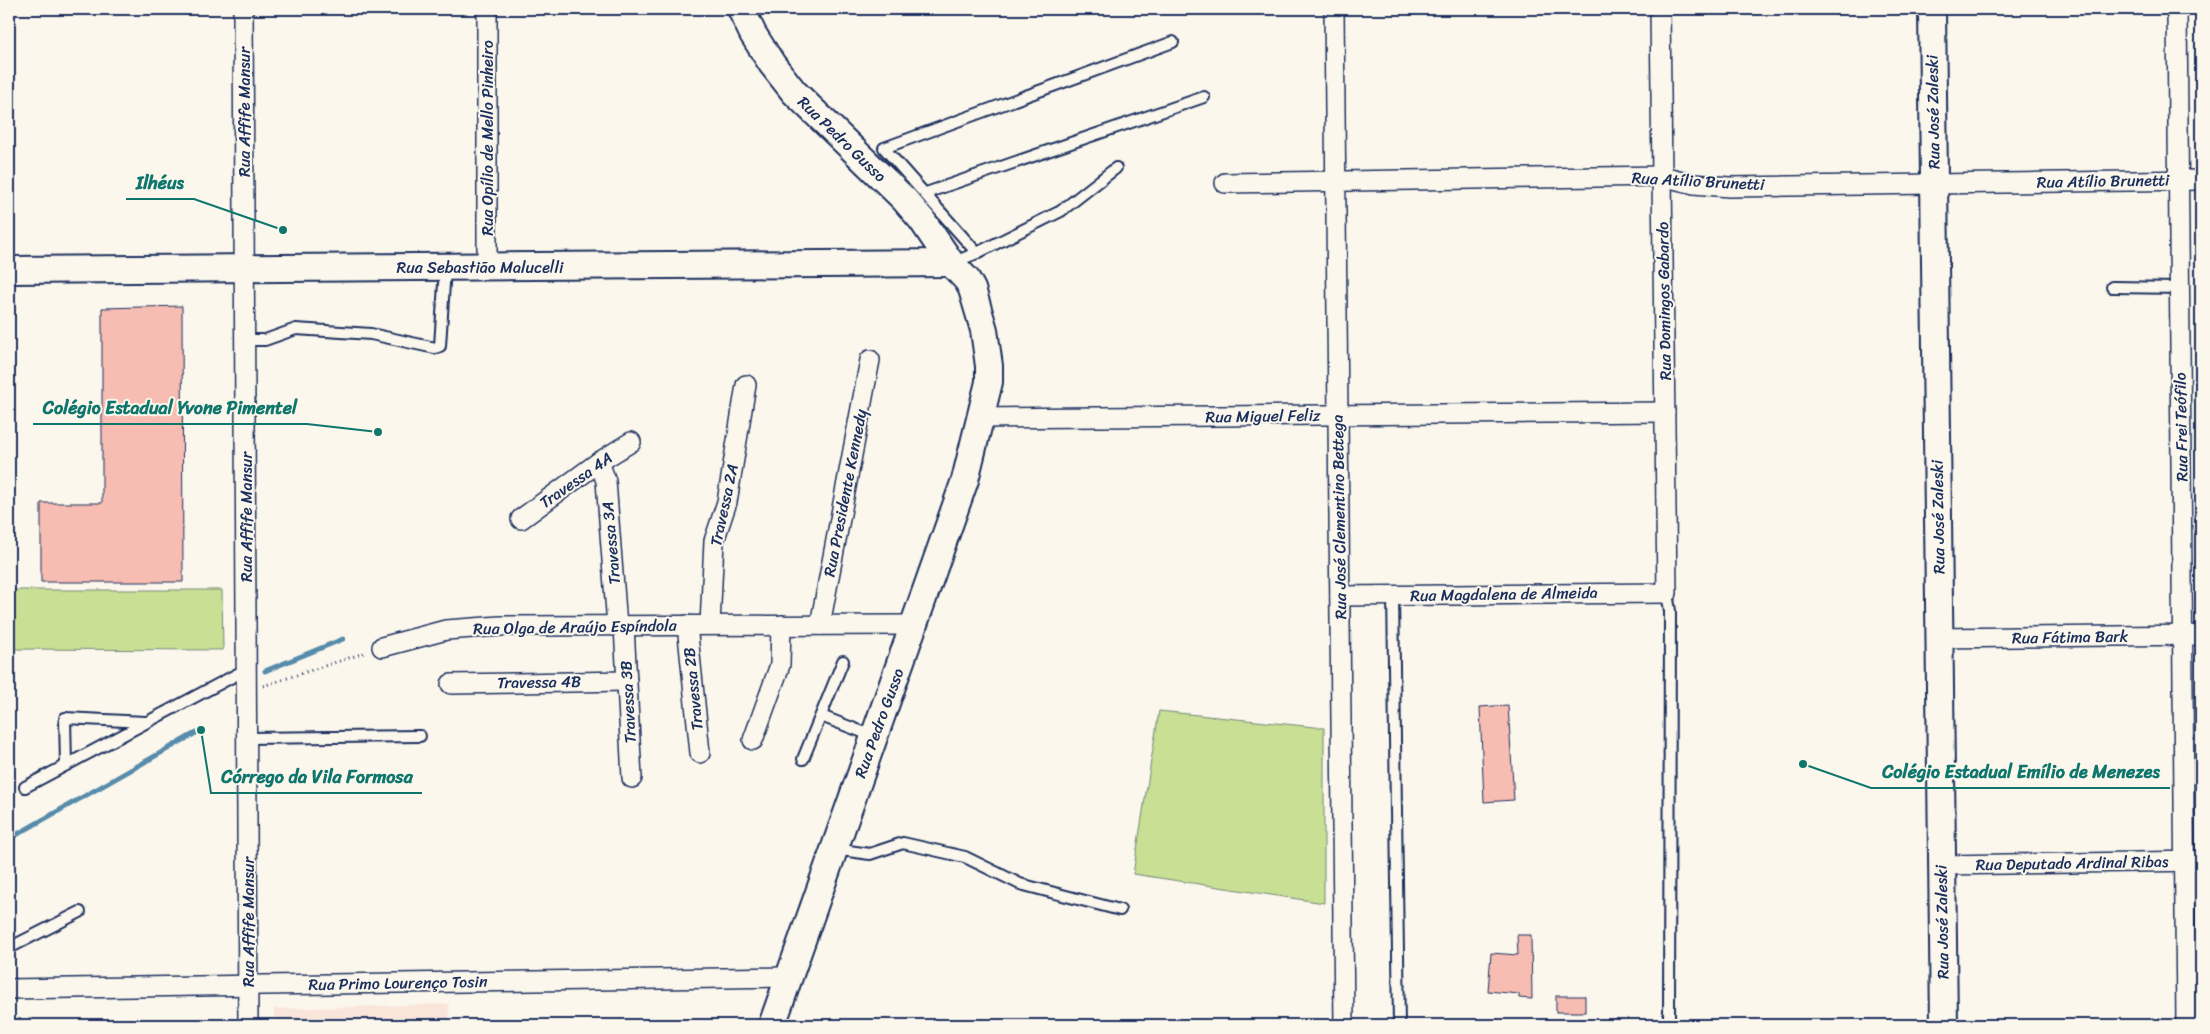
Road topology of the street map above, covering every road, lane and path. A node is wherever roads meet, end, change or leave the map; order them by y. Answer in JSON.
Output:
{"nodes":[{"id":1,"x":243,"y":9,"type":"edge"},
{"id":2,"x":487,"y":9,"type":"edge"},
{"id":3,"x":741,"y":9,"type":"edge"},
{"id":4,"x":1334,"y":9,"type":"edge"},
{"id":5,"x":1660,"y":9,"type":"edge"},
{"id":6,"x":1932,"y":9,"type":"edge"},
{"id":7,"x":2176,"y":9,"type":"edge"},
{"id":8,"x":1173,"y":42,"type":"dead end"},
{"id":9,"x":1204,"y":97,"type":"dead end"},
{"id":10,"x":876,"y":155,"type":"junction"},
{"id":11,"x":1116,"y":168,"type":"dead end"},
{"id":12,"x":1662,"y":176,"type":"junction"},
{"id":13,"x":2178,"y":180,"type":"junction"},
{"id":14,"x":2201,"y":180,"type":"edge"},
{"id":15,"x":1336,"y":182,"type":"junction"},
{"id":16,"x":1225,"y":183,"type":"dead end"},
{"id":17,"x":1934,"y":184,"type":"junction"},
{"id":18,"x":926,"y":193,"type":"junction"},
{"id":19,"x":977,"y":253,"type":"junction"},
{"id":20,"x":952,"y":263,"type":"junction"},
{"id":21,"x":487,"y":266,"type":"junction"},
{"id":22,"x":445,"y":267,"type":"junction"},
{"id":23,"x":245,"y":268,"type":"junction"},
{"id":24,"x":9,"y":270,"type":"edge"},
{"id":25,"x":2112,"y":287,"type":"dead end"},
{"id":26,"x":2179,"y":288,"type":"junction"},
{"id":27,"x":245,"y":340,"type":"junction"},
{"id":28,"x":870,"y":360,"type":"dead end"},
{"id":29,"x":746,"y":385,"type":"dead end"},
{"id":30,"x":1665,"y":412,"type":"junction"},
{"id":31,"x":1338,"y":415,"type":"junction"},
{"id":32,"x":980,"y":418,"type":"junction"},
{"id":33,"x":631,"y":442,"type":"dead end"},
{"id":34,"x":599,"y":462,"type":"junction"},
{"id":35,"x":522,"y":519,"type":"dead end"},
{"id":36,"x":1668,"y":593,"type":"junction"},
{"id":37,"x":1393,"y":595,"type":"junction"},
{"id":38,"x":1340,"y":596,"type":"junction"},
{"id":39,"x":687,"y":625,"type":"junction"},
{"id":40,"x":710,"y":625,"type":"junction"},
{"id":41,"x":781,"y":625,"type":"junction"},
{"id":42,"x":820,"y":625,"type":"junction"},
{"id":43,"x":913,"y":625,"type":"junction"},
{"id":44,"x":621,"y":626,"type":"junction"},
{"id":45,"x":2192,"y":635,"type":"edge"},
{"id":46,"x":1939,"y":638,"type":"junction"},
{"id":47,"x":382,"y":648,"type":"joint"},
{"id":48,"x":843,"y":661,"type":"dead end"},
{"id":49,"x":246,"y":670,"type":"junction"},
{"id":50,"x":627,"y":681,"type":"junction"},
{"id":51,"x":450,"y":684,"type":"dead end"},
{"id":52,"x":247,"y":691,"type":"junction"},
{"id":53,"x":821,"y":716,"type":"junction"},
{"id":54,"x":146,"y":722,"type":"junction"},
{"id":55,"x":420,"y":736,"type":"dead end"},
{"id":56,"x":874,"y":736,"type":"junction"},
{"id":57,"x":247,"y":738,"type":"junction"},
{"id":58,"x":753,"y":740,"type":"dead end"},
{"id":59,"x":700,"y":752,"type":"dead end"},
{"id":60,"x":803,"y":759,"type":"dead end"},
{"id":61,"x":66,"y":765,"type":"junction"},
{"id":62,"x":632,"y":778,"type":"dead end"},
{"id":63,"x":25,"y":787,"type":"dead end"},
{"id":64,"x":834,"y":849,"type":"junction"},
{"id":65,"x":2193,"y":861,"type":"edge"},
{"id":66,"x":1942,"y":865,"type":"junction"},
{"id":67,"x":1120,"y":910,"type":"dead end"},
{"id":68,"x":80,"y":912,"type":"dead end"},
{"id":69,"x":9,"y":948,"type":"edge"},
{"id":70,"x":787,"y":977,"type":"junction"},
{"id":71,"x":248,"y":985,"type":"junction"},
{"id":72,"x":9,"y":989,"type":"edge"},
{"id":73,"x":248,"y":1025,"type":"edge"},
{"id":74,"x":772,"y":1025,"type":"edge"},
{"id":75,"x":1344,"y":1025,"type":"edge"},
{"id":76,"x":1399,"y":1025,"type":"edge"},
{"id":77,"x":1669,"y":1025,"type":"edge"},
{"id":78,"x":1944,"y":1025,"type":"edge"},
{"id":79,"x":2186,"y":1025,"type":"edge"}],
"edges":[{"from":1,"to":23,"type":"street","name":"Rua Affife Mansur"},
{"from":2,"to":21,"type":"street","name":"Rua Opílio de Mello Pinheiro"},
{"from":3,"to":10,"type":"street","name":"Rua Pedro Gusso"},
{"from":4,"to":15,"type":"street","name":"Rua José Clementino Bettega"},
{"from":5,"to":12,"type":"street","name":"Rua Domingos Gabardo"},
{"from":6,"to":17,"type":"street","name":"Rua José Zaleski"},
{"from":7,"to":13,"type":"street","name":"Rua Frei Teófilo"},
{"from":8,"to":10,"type":"lane"},
{"from":9,"to":18,"type":"lane"},
{"from":10,"to":18,"type":"lane"},
{"from":10,"to":20,"type":"street","name":"Rua Pedro Gusso"},
{"from":11,"to":19,"type":"lane"},
{"from":12,"to":15,"type":"street","name":"Rua Atílio Brunetti"},
{"from":12,"to":17,"type":"street","name":"Rua Atílio Brunetti"},
{"from":12,"to":30,"type":"street","name":"Rua Domingos Gabardo"},
{"from":13,"to":14,"type":"street","name":"Rua Atílio Brunetti"},
{"from":13,"to":17,"type":"street","name":"Rua Atílio Brunetti"},
{"from":13,"to":26,"type":"street","name":"Rua Frei Teófilo"},
{"from":15,"to":16,"type":"street","name":"Rua Atílio Brunetti"},
{"from":15,"to":31,"type":"street","name":"Rua José Clementino Bettega"},
{"from":17,"to":46,"type":"street","name":"Rua José Zaleski"},
{"from":18,"to":19,"type":"lane"},
{"from":19,"to":20,"type":"lane"},
{"from":20,"to":21,"type":"street","name":"Rua Sebastião Malucelli"},
{"from":20,"to":32,"type":"street","name":"Rua Pedro Gusso"},
{"from":21,"to":22,"type":"street","name":"Rua Sebastião Malucelli"},
{"from":22,"to":23,"type":"street","name":"Rua Sebastião Malucelli"},
{"from":22,"to":27,"type":"lane"},
{"from":23,"to":24,"type":"street","name":"Rua Sebastião Malucelli"},
{"from":23,"to":27,"type":"street","name":"Rua Affife Mansur"},
{"from":25,"to":26,"type":"lane"},
{"from":26,"to":45,"type":"street","name":"Rua Frei Teófilo"},
{"from":27,"to":49,"type":"street","name":"Rua Affife Mansur"},
{"from":28,"to":42,"type":"street","name":"Rua Presidente Kennedy"},
{"from":29,"to":40,"type":"street","name":"Travessa 2A"},
{"from":30,"to":31,"type":"street","name":"Rua Miguel Feliz"},
{"from":30,"to":36,"type":"street","name":"Rua Domingos Gabardo"},
{"from":31,"to":32,"type":"street","name":"Rua Miguel Feliz"},
{"from":31,"to":38,"type":"street","name":"Rua José Clementino Bettega"},
{"from":32,"to":43,"type":"street","name":"Rua Pedro Gusso"},
{"from":33,"to":34,"type":"street","name":"Travessa 4A"},
{"from":34,"to":35,"type":"street","name":"Travessa 4A"},
{"from":34,"to":44,"type":"street","name":"Travessa 3A"},
{"from":36,"to":37,"type":"street","name":"Rua Magdalena de Almeida"},
{"from":36,"to":77,"type":"lane"},
{"from":37,"to":38,"type":"street","name":"Rua Magdalena de Almeida"},
{"from":37,"to":76,"type":"lane"},
{"from":38,"to":75,"type":"street","name":"Rua José Clementino Bettega"},
{"from":39,"to":40,"type":"street","name":"Rua Olga de Araújo Espíndola"},
{"from":39,"to":44,"type":"street","name":"Rua Olga de Araújo Espíndola"},
{"from":39,"to":59,"type":"street","name":"Travessa 2B"},
{"from":40,"to":41,"type":"street","name":"Rua Olga de Araújo Espíndola"},
{"from":41,"to":42,"type":"street","name":"Rua Olga de Araújo Espíndola"},
{"from":41,"to":58,"type":"street"},
{"from":42,"to":43,"type":"street","name":"Rua Olga de Araújo Espíndola"},
{"from":43,"to":56,"type":"street","name":"Rua Pedro Gusso"},
{"from":44,"to":47,"type":"street","name":"Rua Olga de Araújo Espíndola"},
{"from":44,"to":50,"type":"street","name":"Travessa 3B"},
{"from":45,"to":46,"type":"street","name":"Rua Fátima Bark"},
{"from":45,"to":65,"type":"street","name":"Rua Frei Teófilo"},
{"from":46,"to":66,"type":"street","name":"Rua José Zaleski"},
{"from":47,"to":52,"type":"path"},
{"from":48,"to":53,"type":"lane"},
{"from":49,"to":52,"type":"street","name":"Rua Affife Mansur"},
{"from":49,"to":54,"type":"lane"},
{"from":50,"to":51,"type":"street","name":"Travessa 4B"},
{"from":50,"to":62,"type":"street","name":"Travessa 3B"},
{"from":52,"to":57,"type":"street","name":"Rua Affife Mansur"},
{"from":53,"to":56,"type":"lane"},
{"from":53,"to":60,"type":"lane"},
{"from":54,"to":61,"type":"lane"},
{"from":54,"to":61,"type":"lane"},
{"from":55,"to":57,"type":"lane"},
{"from":56,"to":64,"type":"street","name":"Rua Pedro Gusso"},
{"from":57,"to":71,"type":"street","name":"Rua Affife Mansur"},
{"from":61,"to":63,"type":"lane"},
{"from":64,"to":67,"type":"lane"},
{"from":64,"to":70,"type":"street","name":"Rua Pedro Gusso"},
{"from":65,"to":66,"type":"street","name":"Rua Deputado Ardinal Ribas"},
{"from":65,"to":79,"type":"street","name":"Rua Frei Teófilo"},
{"from":66,"to":78,"type":"street","name":"Rua José Zaleski"},
{"from":68,"to":69,"type":"lane"},
{"from":70,"to":71,"type":"street","name":"Rua Primo Lourenço Tosin"},
{"from":70,"to":74,"type":"street","name":"Rua Pedro Gusso"},
{"from":71,"to":72,"type":"street","name":"Rua Primo Lourenço Tosin"},
{"from":71,"to":73,"type":"street","name":"Rua Affife Mansur"}]}
